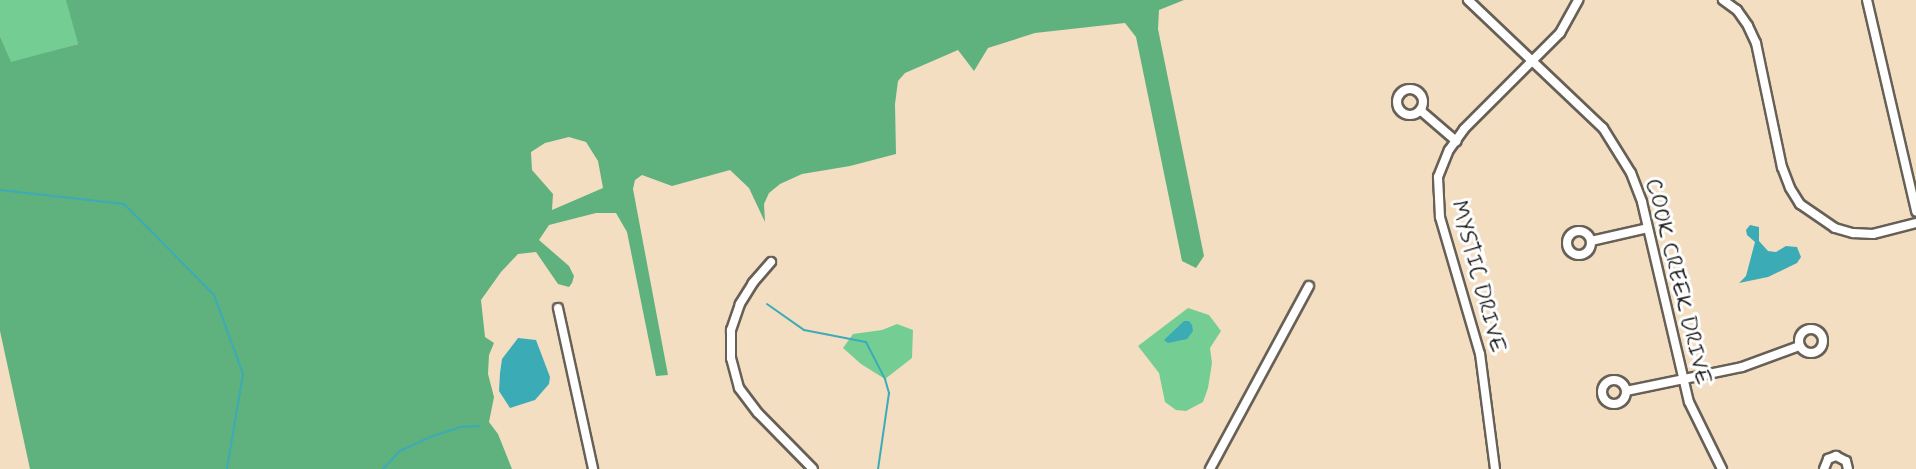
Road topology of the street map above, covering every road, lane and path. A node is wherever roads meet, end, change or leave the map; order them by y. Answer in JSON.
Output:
{"nodes":[{"id":1,"x":1468,"y":0,"type":"edge"},
{"id":2,"x":1578,"y":0,"type":"edge"},
{"id":3,"x":1723,"y":0,"type":"edge"},
{"id":4,"x":1867,"y":0,"type":"edge"},
{"id":5,"x":1533,"y":61,"type":"junction"},
{"id":6,"x":1420,"y":110,"type":"dead end"},
{"id":7,"x":1455,"y":141,"type":"junction"},
{"id":8,"x":1916,"y":211,"type":"edge"},
{"id":9,"x":1916,"y":223,"type":"edge"},
{"id":10,"x":1648,"y":228,"type":"junction"},
{"id":11,"x":1591,"y":241,"type":"dead end"},
{"id":12,"x":771,"y":262,"type":"dead end"},
{"id":13,"x":1309,"y":286,"type":"dead end"},
{"id":14,"x":558,"y":308,"type":"dead end"},
{"id":15,"x":1799,"y":346,"type":"dead end"},
{"id":16,"x":1685,"y":380,"type":"junction"},
{"id":17,"x":1626,"y":391,"type":"dead end"},
{"id":18,"x":593,"y":469,"type":"edge"},
{"id":19,"x":813,"y":469,"type":"edge"},
{"id":20,"x":1210,"y":469,"type":"edge"},
{"id":21,"x":1495,"y":469,"type":"edge"},
{"id":22,"x":1722,"y":469,"type":"edge"},
{"id":23,"x":1824,"y":469,"type":"edge"},
{"id":24,"x":1848,"y":469,"type":"edge"}],
"edges":[{"from":1,"to":5,"type":"street","name":"COOK CREEK DRIVE"},
{"from":2,"to":5,"type":"street","name":"MYSTIC DRIVE"},
{"from":3,"to":9,"type":"street"},
{"from":4,"to":8,"type":"street"},
{"from":5,"to":7,"type":"street","name":"MYSTIC DRIVE"},
{"from":5,"to":10,"type":"street","name":"COOK CREEK DRIVE"},
{"from":6,"to":7,"type":"street"},
{"from":7,"to":21,"type":"street","name":"MYSTIC DRIVE"},
{"from":10,"to":11,"type":"street"},
{"from":10,"to":16,"type":"street","name":"COOK CREEK DRIVE"},
{"from":12,"to":19,"type":"street"},
{"from":13,"to":20,"type":"street"},
{"from":14,"to":18,"type":"street"},
{"from":15,"to":16,"type":"street"},
{"from":16,"to":17,"type":"street"},
{"from":16,"to":22,"type":"street","name":"COOK CREEK DRIVE"},
{"from":23,"to":24,"type":"street"}]}
